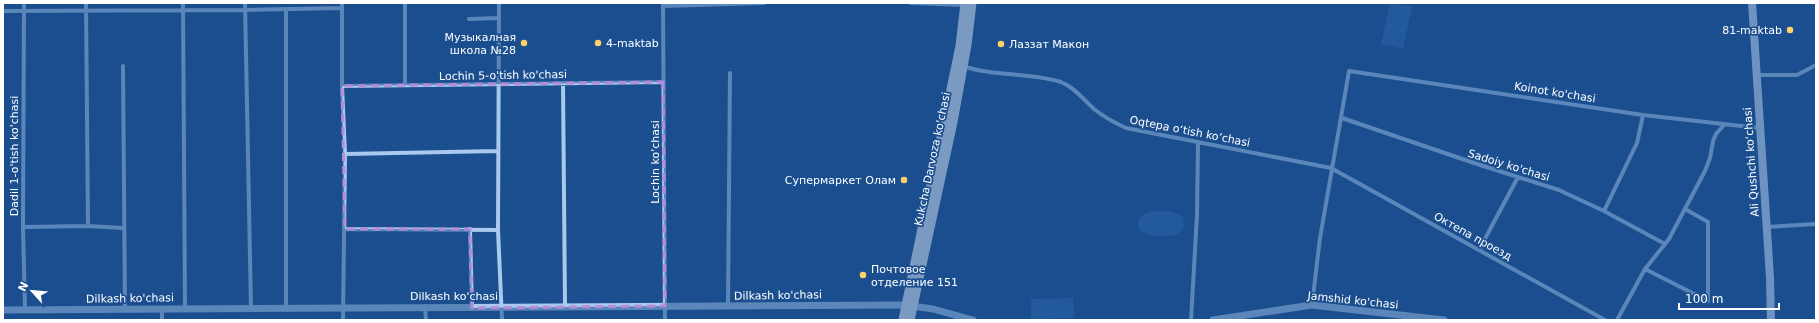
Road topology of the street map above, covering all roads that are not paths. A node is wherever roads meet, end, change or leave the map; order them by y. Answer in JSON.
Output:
{"nodes":[{"id":1,"x":24,"y":3,"type":"edge"},
{"id":2,"x":86,"y":3,"type":"edge"},
{"id":3,"x":183,"y":3,"type":"edge"},
{"id":4,"x":245,"y":3,"type":"edge"},
{"id":5,"x":342,"y":3,"type":"edge"},
{"id":6,"x":405,"y":3,"type":"edge"},
{"id":7,"x":499,"y":3,"type":"edge"},
{"id":8,"x":764,"y":3,"type":"edge"},
{"id":9,"x":911,"y":3,"type":"edge"},
{"id":10,"x":1752,"y":3,"type":"edge"},
{"id":11,"x":663,"y":4,"type":"edge"},
{"id":12,"x":969,"y":4,"type":"edge"},
{"id":13,"x":342,"y":8,"type":"junction"},
{"id":14,"x":286,"y":9,"type":"junction"},
{"id":15,"x":245,"y":10,"type":"junction"},
{"id":16,"x":3,"y":11,"type":"edge"},
{"id":17,"x":24,"y":11,"type":"junction"},
{"id":18,"x":183,"y":11,"type":"junction"},
{"id":19,"x":86,"y":12,"type":"junction"},
{"id":20,"x":499,"y":18,"type":"junction"},
{"id":21,"x":469,"y":19,"type":"dead end"},
{"id":22,"x":960,"y":65,"type":"junction"},
{"id":23,"x":1816,"y":65,"type":"edge"},
{"id":24,"x":123,"y":66,"type":"dead end"},
{"id":25,"x":730,"y":73,"type":"dead end"},
{"id":26,"x":1756,"y":75,"type":"junction"},
{"id":27,"x":663,"y":82,"type":"junction"},
{"id":28,"x":498,"y":83,"type":"junction"},
{"id":29,"x":563,"y":83,"type":"junction"},
{"id":30,"x":406,"y":85,"type":"junction"},
{"id":31,"x":342,"y":86,"type":"junction"},
{"id":32,"x":1643,"y":115,"type":"junction"},
{"id":33,"x":1342,"y":118,"type":"junction"},
{"id":34,"x":1724,"y":125,"type":"junction"},
{"id":35,"x":1759,"y":128,"type":"junction"},
{"id":36,"x":1198,"y":143,"type":"junction"},
{"id":37,"x":498,"y":151,"type":"junction"},
{"id":38,"x":345,"y":154,"type":"junction"},
{"id":39,"x":1332,"y":168,"type":"junction"},
{"id":40,"x":1518,"y":177,"type":"junction"},
{"id":41,"x":1684,"y":209,"type":"junction"},
{"id":42,"x":1604,"y":211,"type":"junction"},
{"id":43,"x":1816,"y":224,"type":"edge"},
{"id":44,"x":88,"y":226,"type":"junction"},
{"id":45,"x":1766,"y":227,"type":"junction"},
{"id":46,"x":23,"y":228,"type":"junction"},
{"id":47,"x":124,"y":228,"type":"junction"},
{"id":48,"x":345,"y":229,"type":"junction"},
{"id":49,"x":470,"y":229,"type":"junction"},
{"id":50,"x":498,"y":230,"type":"junction"},
{"id":51,"x":1665,"y":244,"type":"junction"},
{"id":52,"x":1479,"y":250,"type":"junction"},
{"id":53,"x":1645,"y":269,"type":"junction"},
{"id":54,"x":1312,"y":304,"type":"junction"},
{"id":55,"x":565,"y":306,"type":"junction"},
{"id":56,"x":665,"y":306,"type":"junction"},
{"id":57,"x":909,"y":306,"type":"junction"},
{"id":58,"x":286,"y":307,"type":"junction"},
{"id":59,"x":502,"y":307,"type":"junction"},
{"id":60,"x":728,"y":307,"type":"junction"},
{"id":61,"x":185,"y":308,"type":"junction"},
{"id":62,"x":251,"y":308,"type":"junction"},
{"id":63,"x":343,"y":308,"type":"junction"},
{"id":64,"x":426,"y":308,"type":"junction"},
{"id":65,"x":472,"y":308,"type":"junction"},
{"id":66,"x":25,"y":309,"type":"junction"},
{"id":67,"x":162,"y":309,"type":"junction"},
{"id":68,"x":3,"y":310,"type":"edge"},
{"id":69,"x":124,"y":310,"type":"junction"},
{"id":70,"x":1255,"y":317,"type":"edge"},
{"id":71,"x":1413,"y":318,"type":"edge"},
{"id":72,"x":162,"y":320,"type":"edge"},
{"id":73,"x":343,"y":320,"type":"edge"},
{"id":74,"x":426,"y":320,"type":"edge"},
{"id":75,"x":502,"y":320,"type":"edge"},
{"id":76,"x":665,"y":320,"type":"edge"},
{"id":77,"x":903,"y":320,"type":"edge"},
{"id":78,"x":910,"y":320,"type":"edge"},
{"id":79,"x":973,"y":320,"type":"edge"},
{"id":80,"x":1192,"y":320,"type":"edge"},
{"id":81,"x":1213,"y":320,"type":"edge"},
{"id":82,"x":1444,"y":320,"type":"edge"},
{"id":83,"x":1605,"y":320,"type":"edge"},
{"id":84,"x":1617,"y":320,"type":"edge"},
{"id":85,"x":1771,"y":320,"type":"edge"}],
"edges":[{"from":1,"to":17,"type":"street","name":"Dadil 1-o'tish ko'chasi"},
{"from":2,"to":19,"type":"street"},
{"from":3,"to":18,"type":"street"},
{"from":4,"to":15,"type":"street"},
{"from":5,"to":13,"type":"street"},
{"from":6,"to":30,"type":"street"},
{"from":7,"to":20,"type":"street"},
{"from":8,"to":11,"type":"street"},
{"from":9,"to":12,"type":"street"},
{"from":10,"to":26,"type":"main road","name":"Ali Qushchi koʻchasi"},
{"from":11,"to":27,"type":"street","name":"Lochin ko'chasi"},
{"from":12,"to":22,"type":"main road","name":"Kukcha Darvoza ko'chasi"},
{"from":13,"to":14,"type":"street"},
{"from":13,"to":31,"type":"street"},
{"from":14,"to":15,"type":"street"},
{"from":14,"to":58,"type":"street"},
{"from":15,"to":18,"type":"street"},
{"from":15,"to":62,"type":"street"},
{"from":16,"to":17,"type":"street"},
{"from":17,"to":19,"type":"street"},
{"from":17,"to":46,"type":"street","name":"Dadil 1-o'tish ko'chasi"},
{"from":18,"to":19,"type":"street"},
{"from":18,"to":61,"type":"street"},
{"from":19,"to":44,"type":"street"},
{"from":20,"to":21,"type":"street"},
{"from":20,"to":28,"type":"street"},
{"from":22,"to":36,"type":"street","name":"Oqtepa oʻtish koʻchasi"},
{"from":22,"to":57,"type":"main road","name":"Kukcha Darvoza ko'chasi"},
{"from":23,"to":26,"type":"street"},
{"from":24,"to":47,"type":"street"},
{"from":25,"to":60,"type":"street"},
{"from":26,"to":35,"type":"main road","name":"Ali Qushchi koʻchasi"},
{"from":27,"to":29,"type":"street","name":"Lochin 5-o'tish ko'chasi"},
{"from":27,"to":56,"type":"street","name":"Lochin ko'chasi"},
{"from":28,"to":29,"type":"street","name":"Lochin 5-o'tish ko'chasi"},
{"from":28,"to":30,"type":"street","name":"Lochin 5-o'tish ko'chasi"},
{"from":28,"to":37,"type":"street"},
{"from":29,"to":55,"type":"street"},
{"from":30,"to":31,"type":"street","name":"Lochin 5-o'tish ko'chasi"},
{"from":31,"to":38,"type":"street"},
{"from":32,"to":33,"type":"street","name":"Koinot ko'chasi"},
{"from":32,"to":34,"type":"street","name":"Koinot ko'chasi"},
{"from":32,"to":42,"type":"street"},
{"from":33,"to":39,"type":"street"},
{"from":33,"to":40,"type":"street","name":"Sadoiy ko'chasi"},
{"from":34,"to":35,"type":"street","name":"Koinot ko'chasi"},
{"from":34,"to":41,"type":"street"},
{"from":35,"to":45,"type":"main road","name":"Ali Qushchi koʻchasi"},
{"from":36,"to":39,"type":"street","name":"Oqtepa oʻtish koʻchasi"},
{"from":36,"to":80,"type":"street"},
{"from":37,"to":38,"type":"street"},
{"from":37,"to":50,"type":"street"},
{"from":38,"to":48,"type":"street"},
{"from":39,"to":52,"type":"street","name":"Октепа проезд"},
{"from":39,"to":54,"type":"street"},
{"from":40,"to":42,"type":"street","name":"Sadoiy ko'chasi"},
{"from":40,"to":52,"type":"street"},
{"from":41,"to":51,"type":"street"},
{"from":41,"to":53,"type":"street"},
{"from":42,"to":51,"type":"street","name":"Sadoiy ko'chasi"},
{"from":43,"to":45,"type":"street"},
{"from":44,"to":46,"type":"street"},
{"from":44,"to":47,"type":"street"},
{"from":45,"to":85,"type":"main road","name":"Ali Qushchi koʻchasi"},
{"from":46,"to":66,"type":"street","name":"Dadil 1-o'tish ko'chasi"},
{"from":47,"to":69,"type":"street"},
{"from":48,"to":49,"type":"street"},
{"from":48,"to":63,"type":"street"},
{"from":49,"to":50,"type":"street"},
{"from":49,"to":65,"type":"street"},
{"from":50,"to":59,"type":"street"},
{"from":51,"to":53,"type":"street"},
{"from":52,"to":83,"type":"street","name":"Октепа проезд"},
{"from":53,"to":84,"type":"street"},
{"from":54,"to":70,"type":"street","name":"Jamshid ko'chasi"},
{"from":54,"to":71,"type":"street","name":"Jamshid ko'chasi"},
{"from":55,"to":56,"type":"street","name":"Dilkash ko'chasi"},
{"from":55,"to":59,"type":"street","name":"Dilkash ko'chasi"},
{"from":56,"to":60,"type":"street","name":"Dilkash ko'chasi"},
{"from":56,"to":76,"type":"street","name":"Lochin ko'chasi"},
{"from":57,"to":60,"type":"street","name":"Dilkash ko'chasi"},
{"from":57,"to":77,"type":"main road","name":"Kukcha Darvoza ko'chasi"},
{"from":57,"to":78,"type":"main road","name":"Kukcha Darvoza ko'chasi"},
{"from":57,"to":79,"type":"street"},
{"from":58,"to":62,"type":"street","name":"Dilkash ko'chasi"},
{"from":58,"to":63,"type":"street","name":"Dilkash ko'chasi"},
{"from":59,"to":65,"type":"street","name":"Dilkash ko'chasi"},
{"from":59,"to":75,"type":"street"},
{"from":61,"to":62,"type":"street","name":"Dilkash ko'chasi"},
{"from":61,"to":67,"type":"street","name":"Dilkash ko'chasi"},
{"from":63,"to":64,"type":"street","name":"Dilkash ko'chasi"},
{"from":63,"to":73,"type":"street"},
{"from":64,"to":65,"type":"street","name":"Dilkash ko'chasi"},
{"from":64,"to":74,"type":"street"},
{"from":66,"to":68,"type":"street","name":"Dilkash ko'chasi"},
{"from":66,"to":69,"type":"street","name":"Dilkash ko'chasi"},
{"from":67,"to":69,"type":"street","name":"Dilkash ko'chasi"},
{"from":67,"to":72,"type":"street"},
{"from":70,"to":81,"type":"street","name":"Jamshid ko'chasi"},
{"from":71,"to":82,"type":"street","name":"Jamshid ko'chasi"}]}
